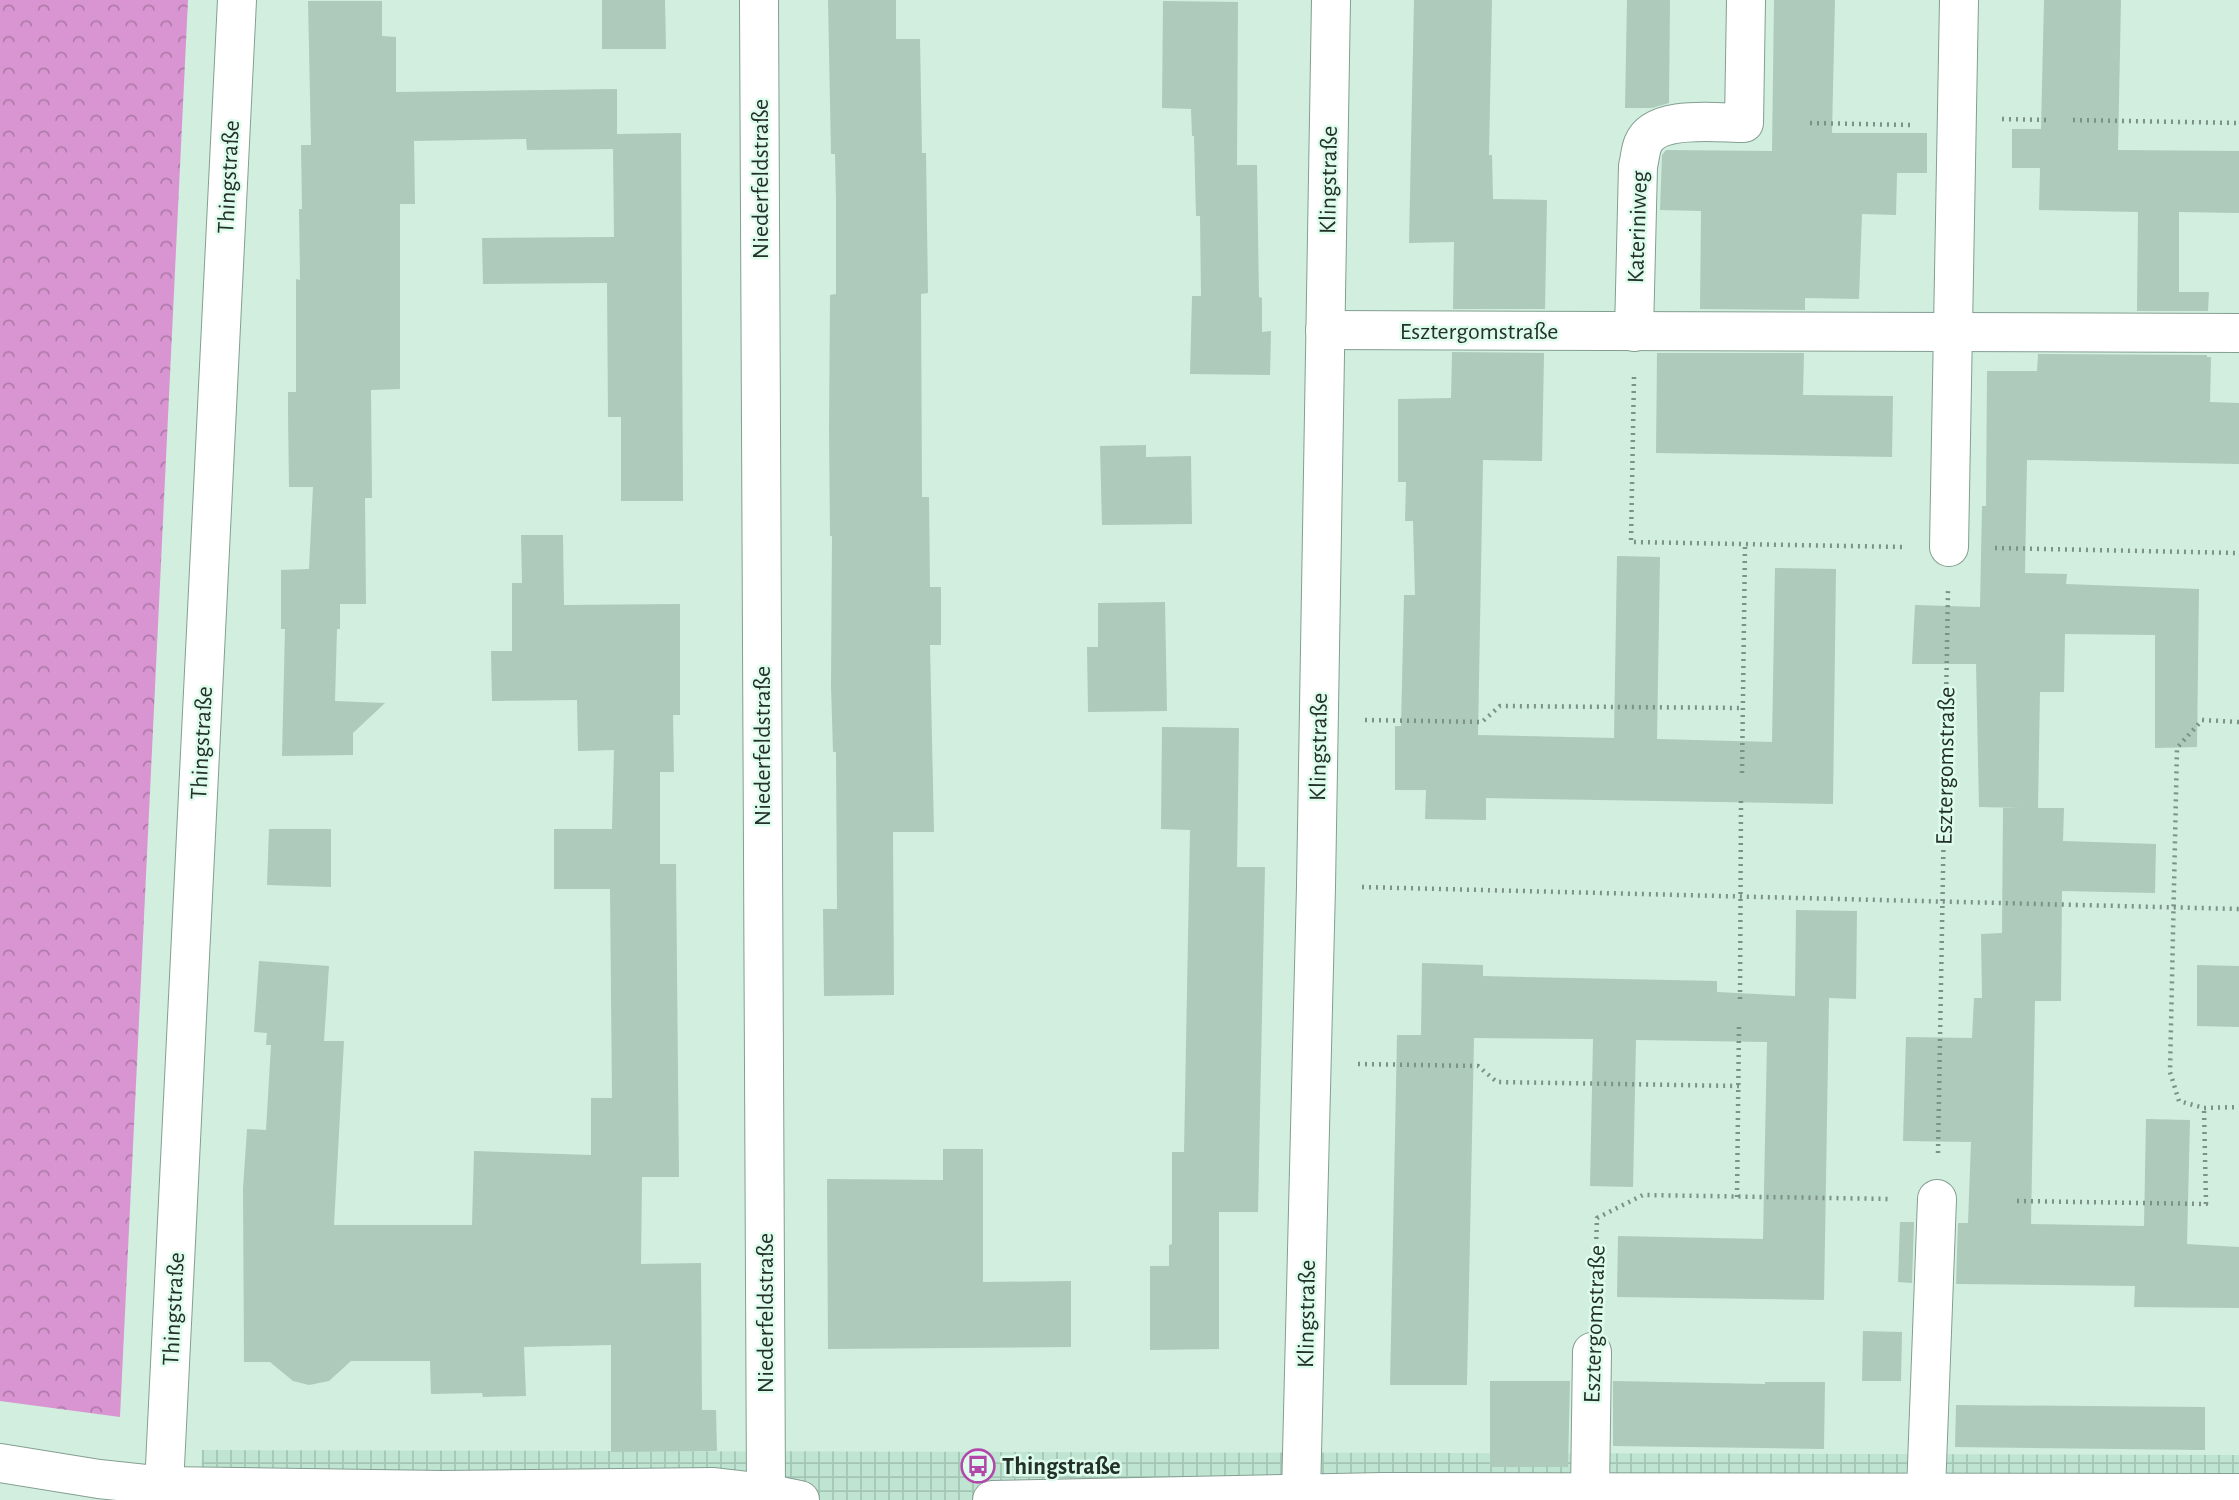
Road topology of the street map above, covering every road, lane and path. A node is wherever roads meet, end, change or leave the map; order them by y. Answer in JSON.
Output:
{"nodes":[{"id":1,"x":237,"y":0,"type":"edge"},
{"id":2,"x":759,"y":0,"type":"edge"},
{"id":3,"x":1331,"y":0,"type":"edge"},
{"id":4,"x":1746,"y":0,"type":"edge"},
{"id":5,"x":1958,"y":0,"type":"edge"},
{"id":6,"x":2073,"y":120,"type":"dead end"},
{"id":7,"x":1810,"y":123,"type":"dead end"},
{"id":8,"x":2239,"y":124,"type":"edge"},
{"id":9,"x":1957,"y":126,"type":"junction"},
{"id":10,"x":1325,"y":330,"type":"junction"},
{"id":11,"x":1634,"y":332,"type":"junction"},
{"id":12,"x":1954,"y":332,"type":"junction"},
{"id":13,"x":2239,"y":333,"type":"edge"},
{"id":14,"x":1631,"y":542,"type":"dead end"},
{"id":15,"x":1745,"y":545,"type":"dead end"},
{"id":16,"x":1949,"y":547,"type":"joint"},
{"id":17,"x":1743,"y":708,"type":"junction"},
{"id":18,"x":1319,"y":719,"type":"junction"},
{"id":19,"x":2239,"y":722,"type":"edge"},
{"id":20,"x":1742,"y":773,"type":"dead end"},
{"id":21,"x":1741,"y":800,"type":"dead end"},
{"id":22,"x":1316,"y":886,"type":"junction"},
{"id":23,"x":1740,"y":897,"type":"junction"},
{"id":24,"x":1942,"y":902,"type":"junction"},
{"id":25,"x":2173,"y":908,"type":"junction"},
{"id":26,"x":2239,"y":909,"type":"edge"},
{"id":27,"x":1740,"y":999,"type":"dead end"},
{"id":28,"x":1739,"y":1025,"type":"dead end"},
{"id":29,"x":1312,"y":1063,"type":"junction"},
{"id":30,"x":1739,"y":1086,"type":"junction"},
{"id":31,"x":2239,"y":1107,"type":"edge"},
{"id":32,"x":2204,"y":1108,"type":"junction"},
{"id":33,"x":1737,"y":1197,"type":"junction"},
{"id":34,"x":1937,"y":1199,"type":"junction"},
{"id":35,"x":2017,"y":1201,"type":"dead end"},
{"id":36,"x":1592,"y":1352,"type":"joint"},
{"id":37,"x":0,"y":1463,"type":"edge"},
{"id":38,"x":164,"y":1486,"type":"junction"},
{"id":39,"x":1590,"y":1491,"type":"junction"},
{"id":40,"x":1926,"y":1491,"type":"junction"},
{"id":41,"x":2239,"y":1493,"type":"edge"},
{"id":42,"x":1301,"y":1494,"type":"junction"},
{"id":43,"x":783,"y":1496,"type":"edge"},
{"id":44,"x":992,"y":1500,"type":"edge"}],
"edges":[{"from":1,"to":38,"type":"street","name":"Thingstraße"},
{"from":2,"to":43,"type":"street","name":"Niederfeldstraße"},
{"from":3,"to":10,"type":"street","name":"Klingstraße"},
{"from":4,"to":11,"type":"street","name":"Kateriniweg"},
{"from":5,"to":9,"type":"street"},
{"from":6,"to":8,"type":"path"},
{"from":7,"to":9,"type":"path"},
{"from":9,"to":12,"type":"street"},
{"from":10,"to":11,"type":"street","name":"Esztergomstraße"},
{"from":10,"to":18,"type":"street","name":"Klingstraße"},
{"from":11,"to":12,"type":"street","name":"Esztergomstraße"},
{"from":11,"to":14,"type":"path"},
{"from":12,"to":13,"type":"street","name":"Esztergomstraße"},
{"from":12,"to":16,"type":"street"},
{"from":15,"to":17,"type":"path"},
{"from":16,"to":24,"type":"path","name":"Esztergomstraße"},
{"from":17,"to":18,"type":"path"},
{"from":17,"to":20,"type":"path"},
{"from":18,"to":22,"type":"street","name":"Klingstraße"},
{"from":19,"to":25,"type":"path"},
{"from":21,"to":23,"type":"path"},
{"from":22,"to":23,"type":"path"},
{"from":22,"to":29,"type":"street","name":"Klingstraße"},
{"from":23,"to":24,"type":"path"},
{"from":23,"to":27,"type":"path"},
{"from":24,"to":25,"type":"path"},
{"from":24,"to":34,"type":"path","name":"Esztergomstraße"},
{"from":25,"to":26,"type":"path"},
{"from":25,"to":32,"type":"path"},
{"from":28,"to":30,"type":"path"},
{"from":29,"to":30,"type":"path"},
{"from":29,"to":42,"type":"street","name":"Klingstraße"},
{"from":30,"to":33,"type":"path"},
{"from":31,"to":32,"type":"path"},
{"from":32,"to":35,"type":"path"},
{"from":33,"to":34,"type":"path","name":"Esztergomstraße"},
{"from":33,"to":36,"type":"path","name":"Esztergomstraße"},
{"from":34,"to":40,"type":"street"},
{"from":36,"to":39,"type":"street","name":"Esztergomstraße"},
{"from":37,"to":38,"type":"street"},
{"from":38,"to":43,"type":"street"},
{"from":39,"to":40,"type":"street"},
{"from":39,"to":42,"type":"street"},
{"from":40,"to":41,"type":"street"},
{"from":42,"to":44,"type":"street"}]}
